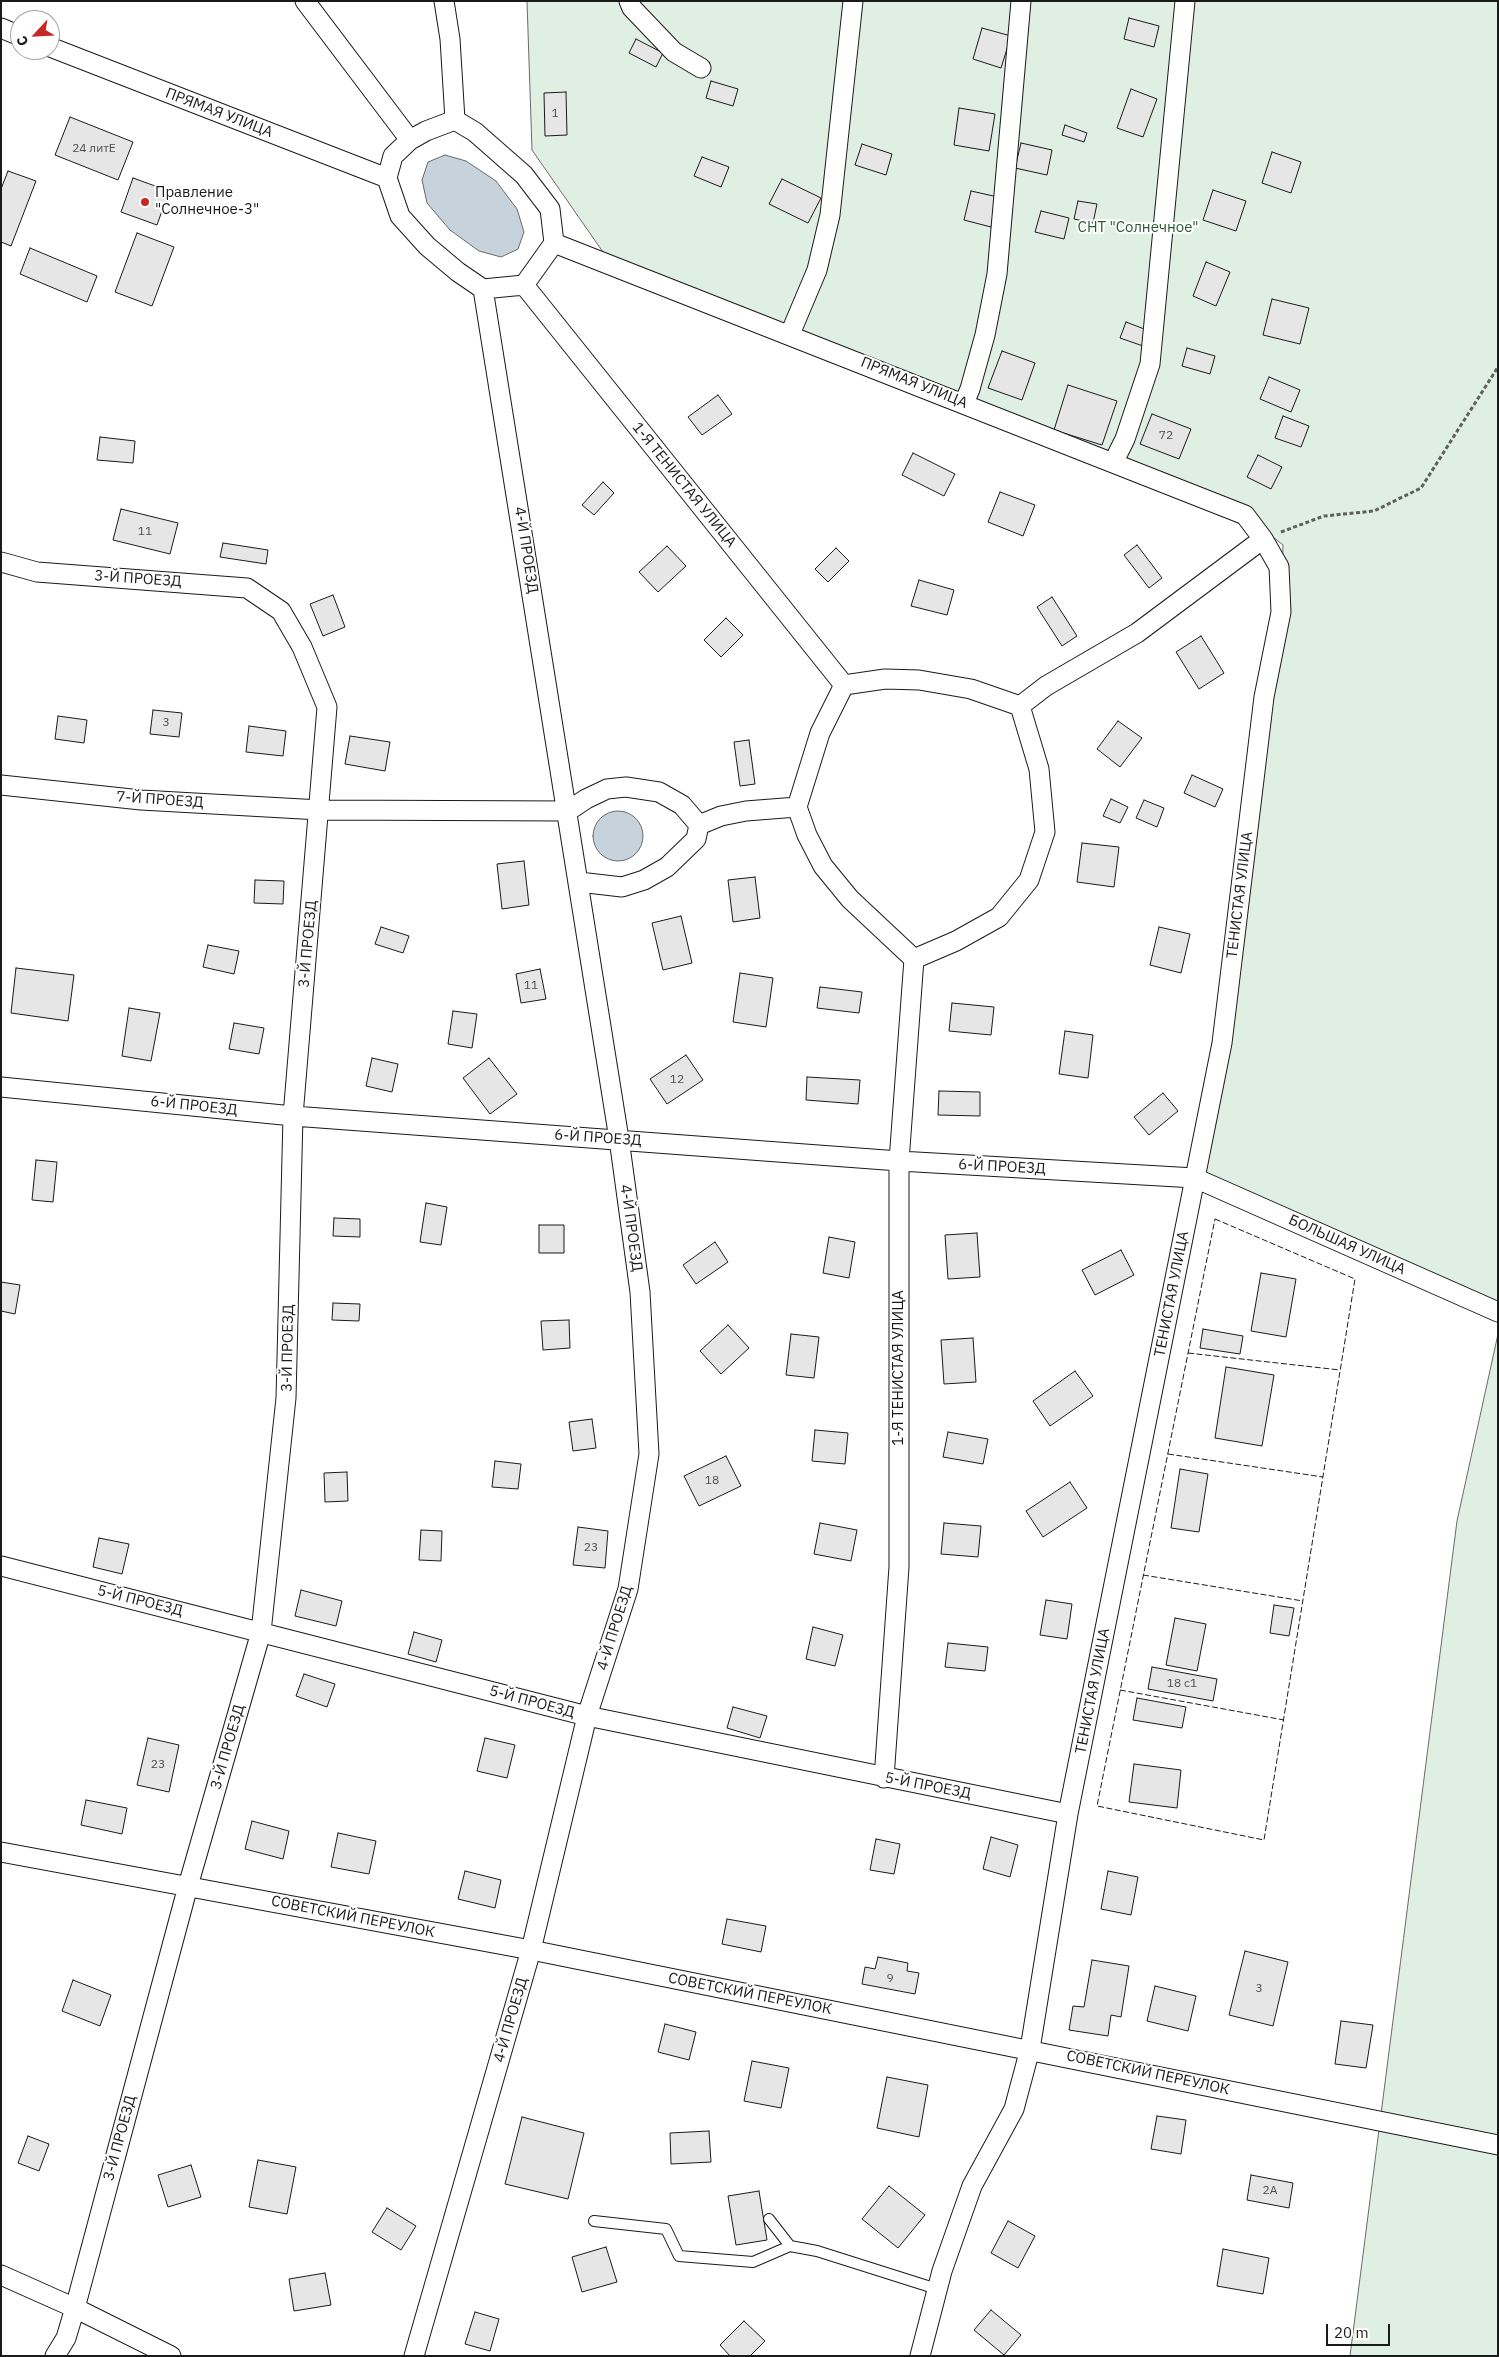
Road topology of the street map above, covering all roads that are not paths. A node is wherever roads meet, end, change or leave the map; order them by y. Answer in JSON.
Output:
{"nodes":[{"id":1,"x":305,"y":1,"type":"edge"},
{"id":2,"x":444,"y":1,"type":"edge"},
{"id":3,"x":628,"y":1,"type":"edge"},
{"id":4,"x":853,"y":1,"type":"edge"},
{"id":5,"x":1022,"y":1,"type":"edge"},
{"id":6,"x":1185,"y":1,"type":"edge"},
{"id":7,"x":60,"y":51,"type":"edge"},
{"id":8,"x":701,"y":68,"type":"dead end"},
{"id":9,"x":455,"y":120,"type":"junction"},
{"id":10,"x":410,"y":140,"type":"junction"},
{"id":11,"x":387,"y":178,"type":"junction"},
{"id":12,"x":554,"y":243,"type":"junction"},
{"id":13,"x":524,"y":285,"type":"junction"},
{"id":14,"x":484,"y":289,"type":"junction"},
{"id":15,"x":790,"y":334,"type":"junction"},
{"id":16,"x":964,"y":403,"type":"junction"},
{"id":17,"x":1113,"y":463,"type":"junction"},
{"id":18,"x":1263,"y":539,"type":"junction"},
{"id":19,"x":1,"y":562,"type":"edge"},
{"id":20,"x":844,"y":685,"type":"junction"},
{"id":21,"x":1020,"y":706,"type":"junction"},
{"id":22,"x":1,"y":785,"type":"edge"},
{"id":23,"x":797,"y":807,"type":"junction"},
{"id":24,"x":320,"y":810,"type":"junction"},
{"id":25,"x":568,"y":811,"type":"junction"},
{"id":26,"x":699,"y":826,"type":"junction"},
{"id":27,"x":579,"y":882,"type":"junction"},
{"id":28,"x":914,"y":959,"type":"junction"},
{"id":29,"x":1,"y":1087,"type":"edge"},
{"id":30,"x":293,"y":1116,"type":"junction"},
{"id":31,"x":619,"y":1139,"type":"junction"},
{"id":32,"x":899,"y":1161,"type":"junction"},
{"id":33,"x":1196,"y":1178,"type":"junction"},
{"id":34,"x":1498,"y":1312,"type":"edge"},
{"id":35,"x":1,"y":1566,"type":"edge"},
{"id":36,"x":261,"y":1632,"type":"junction"},
{"id":37,"x":587,"y":1716,"type":"junction"},
{"id":38,"x":884,"y":1778,"type":"junction"},
{"id":39,"x":1068,"y":1814,"type":"junction"},
{"id":40,"x":1,"y":1852,"type":"edge"},
{"id":41,"x":188,"y":1886,"type":"junction"},
{"id":42,"x":531,"y":1950,"type":"junction"},
{"id":43,"x":1030,"y":2049,"type":"junction"},
{"id":44,"x":1498,"y":2145,"type":"edge"},
{"id":45,"x":769,"y":2219,"type":"dead end"},
{"id":46,"x":594,"y":2221,"type":"dead end"},
{"id":47,"x":790,"y":2246,"type":"junction"},
{"id":48,"x":1,"y":2275,"type":"edge"},
{"id":49,"x":937,"y":2289,"type":"junction"},
{"id":50,"x":74,"y":2308,"type":"junction"},
{"id":51,"x":55,"y":2356,"type":"edge"},
{"id":52,"x":171,"y":2356,"type":"edge"},
{"id":53,"x":414,"y":2356,"type":"edge"},
{"id":54,"x":920,"y":2356,"type":"edge"}],
"edges":[{"from":1,"to":10,"type":"street"},
{"from":2,"to":9,"type":"street"},
{"from":3,"to":8,"type":"street"},
{"from":4,"to":15,"type":"street"},
{"from":5,"to":16,"type":"street"},
{"from":6,"to":17,"type":"street"},
{"from":7,"to":11,"type":"street","name":"ПРЯМАЯ УЛИЦА"},
{"from":9,"to":10,"type":"street"},
{"from":9,"to":12,"type":"street"},
{"from":10,"to":11,"type":"street"},
{"from":11,"to":14,"type":"street"},
{"from":12,"to":13,"type":"street"},
{"from":12,"to":15,"type":"street","name":"ПРЯМАЯ УЛИЦА"},
{"from":13,"to":14,"type":"street"},
{"from":13,"to":20,"type":"street","name":"1-Я ТЕНИСТАЯ УЛИЦА"},
{"from":14,"to":25,"type":"street","name":"4-Й ПРОЕЗД"},
{"from":15,"to":16,"type":"street","name":"ПРЯМАЯ УЛИЦА"},
{"from":16,"to":17,"type":"street","name":"ПРЯМАЯ УЛИЦА"},
{"from":17,"to":18,"type":"street","name":"ПРЯМАЯ УЛИЦА"},
{"from":18,"to":21,"type":"street"},
{"from":18,"to":33,"type":"street","name":"ТЕНИСТАЯ УЛИЦА"},
{"from":19,"to":24,"type":"street","name":"3-Й ПРОЕЗД"},
{"from":20,"to":21,"type":"street"},
{"from":20,"to":23,"type":"street"},
{"from":21,"to":28,"type":"street"},
{"from":22,"to":24,"type":"street","name":"7-Й ПРОЕЗД"},
{"from":23,"to":26,"type":"street"},
{"from":23,"to":28,"type":"street"},
{"from":24,"to":25,"type":"street","name":"7-Й ПРОЕЗД"},
{"from":24,"to":30,"type":"street","name":"3-Й ПРОЕЗД"},
{"from":25,"to":26,"type":"street"},
{"from":25,"to":27,"type":"street"},
{"from":26,"to":27,"type":"street"},
{"from":27,"to":31,"type":"street","name":"4-Й ПРОЕЗД"},
{"from":28,"to":32,"type":"street","name":"1-Я ТЕНИСТАЯ УЛИЦА"},
{"from":29,"to":30,"type":"street","name":"6-Й ПРОЕЗД"},
{"from":30,"to":31,"type":"street","name":"6-Й ПРОЕЗД"},
{"from":30,"to":36,"type":"street","name":"3-Й ПРОЕЗД"},
{"from":31,"to":32,"type":"street","name":"6-Й ПРОЕЗД"},
{"from":31,"to":37,"type":"street","name":"4-Й ПРОЕЗД"},
{"from":32,"to":33,"type":"street","name":"6-Й ПРОЕЗД"},
{"from":32,"to":38,"type":"street","name":"1-Я ТЕНИСТАЯ УЛИЦА"},
{"from":33,"to":34,"type":"street","name":"БОЛЬШАЯ УЛИЦА"},
{"from":33,"to":39,"type":"street","name":"ТЕНИСТАЯ УЛИЦА"},
{"from":35,"to":36,"type":"street","name":"5-Й ПРОЕЗД"},
{"from":36,"to":37,"type":"street","name":"5-Й ПРОЕЗД"},
{"from":36,"to":41,"type":"street","name":"3-Й ПРОЕЗД"},
{"from":37,"to":38,"type":"street","name":"5-Й ПРОЕЗД"},
{"from":37,"to":42,"type":"street","name":"4-Й ПРОЕЗД"},
{"from":38,"to":39,"type":"street","name":"5-Й ПРОЕЗД"},
{"from":39,"to":43,"type":"street","name":"ТЕНИСТАЯ УЛИЦА"},
{"from":40,"to":41,"type":"street","name":"СОВЕТСКИЙ ПЕРЕУЛОК"},
{"from":41,"to":42,"type":"street","name":"СОВЕТСКИЙ ПЕРЕУЛОК"},
{"from":41,"to":50,"type":"street","name":"3-Й ПРОЕЗД"},
{"from":42,"to":43,"type":"street","name":"СОВЕТСКИЙ ПЕРЕУЛОК"},
{"from":42,"to":53,"type":"street","name":"4-Й ПРОЕЗД"},
{"from":43,"to":44,"type":"street","name":"СОВЕТСКИЙ ПЕРЕУЛОК"},
{"from":43,"to":49,"type":"street","name":"ТЕНИСТАЯ УЛИЦА"},
{"from":45,"to":47,"type":"lane"},
{"from":46,"to":47,"type":"lane"},
{"from":47,"to":49,"type":"lane"},
{"from":48,"to":50,"type":"street"},
{"from":49,"to":54,"type":"street","name":"ТЕНИСТАЯ УЛИЦА"},
{"from":50,"to":51,"type":"street","name":"3-Й ПРОЕЗД"},
{"from":50,"to":52,"type":"street"}]}
